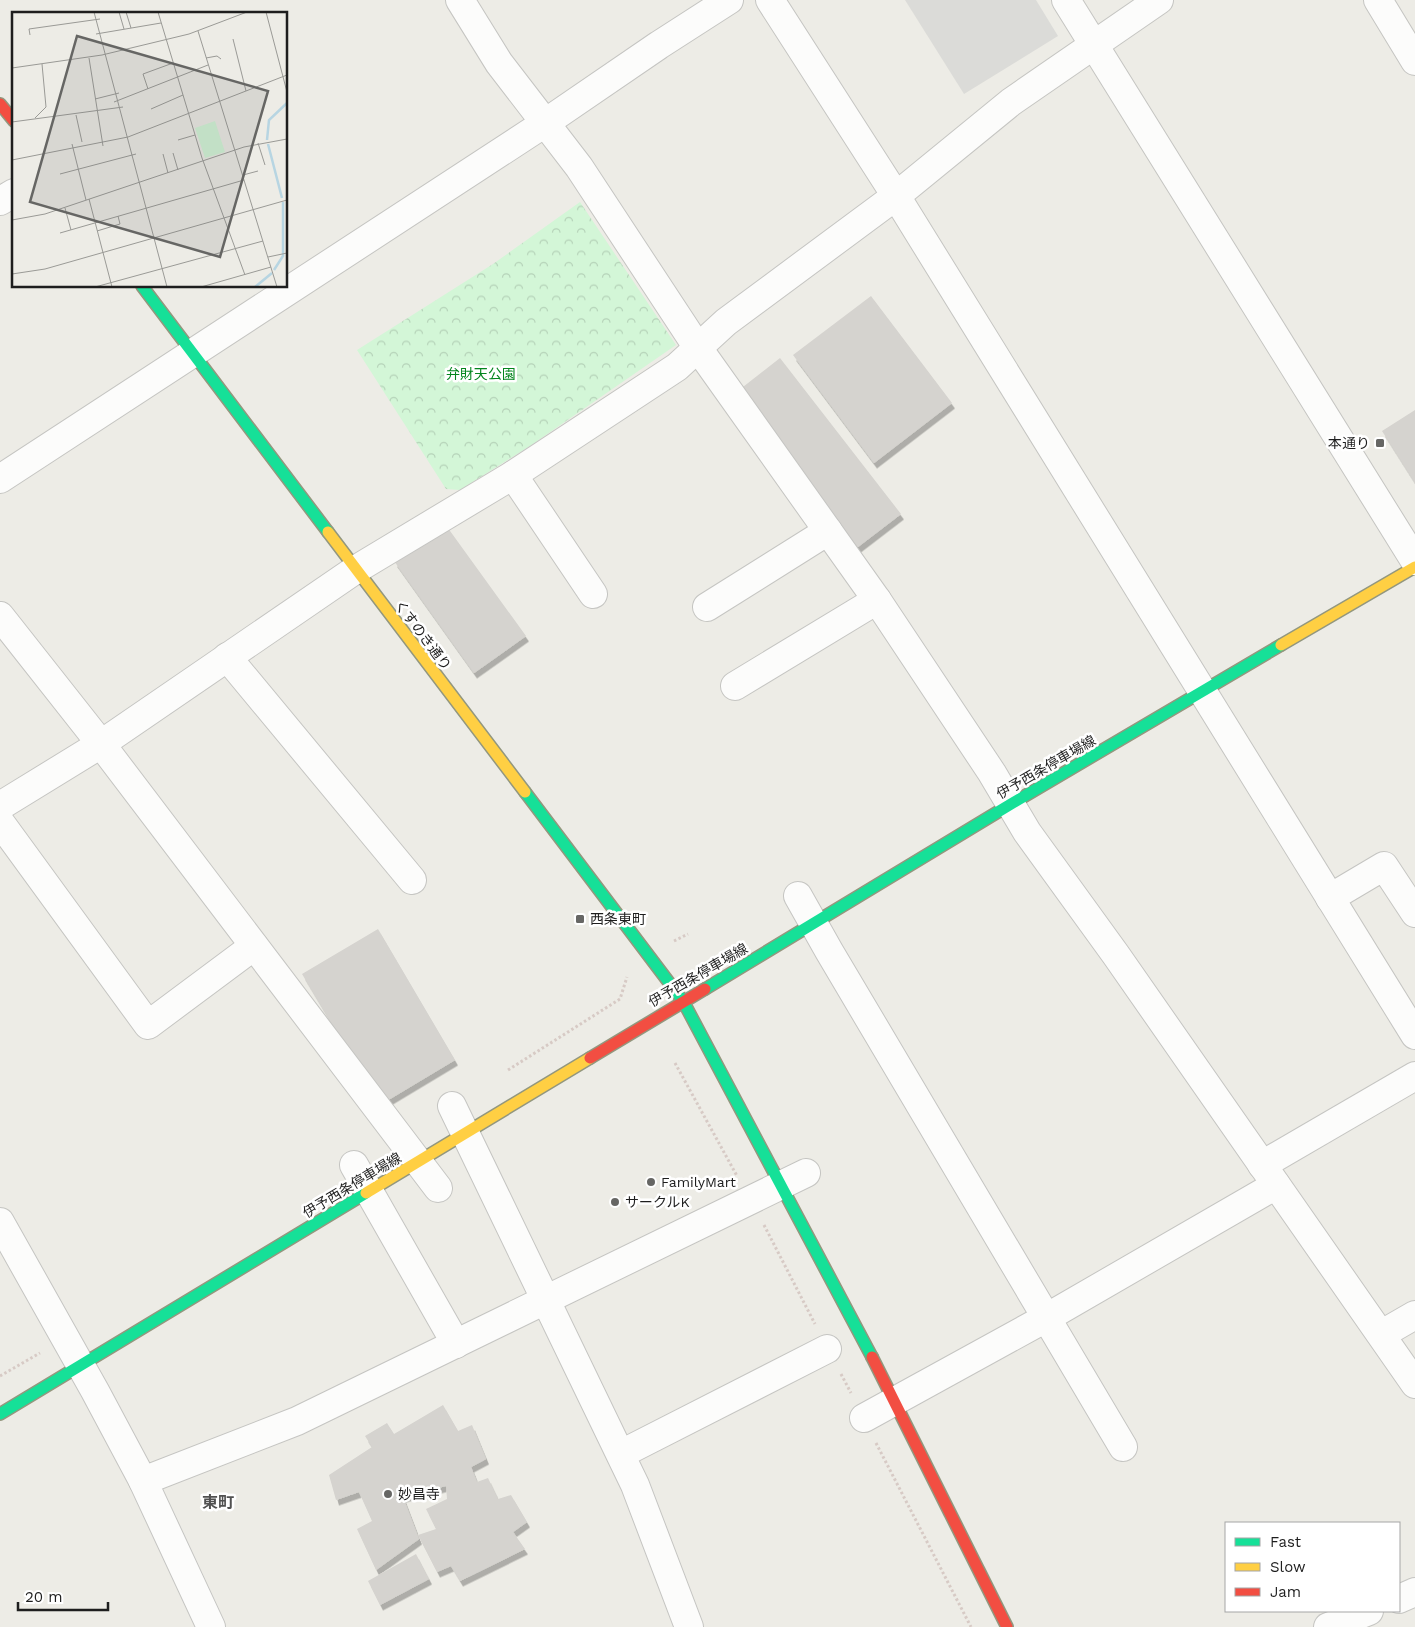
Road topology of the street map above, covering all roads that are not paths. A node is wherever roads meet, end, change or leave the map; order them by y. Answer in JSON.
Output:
{"nodes":[{"id":1,"x":460,"y":0,"type":"edge"},
{"id":2,"x":770,"y":0,"type":"edge"},
{"id":3,"x":1066,"y":0,"type":"edge"},
{"id":4,"x":1160,"y":0,"type":"edge"},
{"id":5,"x":1378,"y":0,"type":"edge"},
{"id":6,"x":724,"y":1,"type":"edge"},
{"id":7,"x":1094,"y":45,"type":"junction"},
{"id":8,"x":1415,"y":61,"type":"edge"},
{"id":9,"x":0,"y":104,"type":"edge"},
{"id":10,"x":12,"y":119,"type":"edge"},
{"id":11,"x":545,"y":123,"type":"junction"},
{"id":12,"x":12,"y":194,"type":"edge"},
{"id":13,"x":896,"y":196,"type":"junction"},
{"id":14,"x":0,"y":201,"type":"edge"},
{"id":15,"x":144,"y":288,"type":"edge"},
{"id":16,"x":698,"y":348,"type":"junction"},
{"id":17,"x":193,"y":352,"type":"junction"},
{"id":18,"x":514,"y":475,"type":"junction"},
{"id":19,"x":0,"y":479,"type":"edge"},
{"id":20,"x":828,"y":531,"type":"junction"},
{"id":21,"x":1415,"y":561,"type":"edge"},
{"id":22,"x":1415,"y":567,"type":"edge"},
{"id":23,"x":355,"y":570,"type":"junction"},
{"id":24,"x":593,"y":594,"type":"dead end"},
{"id":25,"x":877,"y":600,"type":"junction"},
{"id":26,"x":708,"y":607,"type":"dead end"},
{"id":27,"x":0,"y":616,"type":"edge"},
{"id":28,"x":227,"y":657,"type":"junction"},
{"id":29,"x":735,"y":686,"type":"dead end"},
{"id":30,"x":1203,"y":693,"type":"junction"},
{"id":31,"x":100,"y":744,"type":"junction"},
{"id":32,"x":1011,"y":804,"type":"junction"},
{"id":33,"x":0,"y":806,"type":"edge"},
{"id":34,"x":0,"y":822,"type":"edge"},
{"id":35,"x":412,"y":880,"type":"dead end"},
{"id":36,"x":798,"y":896,"type":"dead end"},
{"id":37,"x":1330,"y":898,"type":"junction"},
{"id":38,"x":1415,"y":913,"type":"edge"},
{"id":39,"x":814,"y":925,"type":"junction"},
{"id":40,"x":254,"y":946,"type":"junction"},
{"id":41,"x":683,"y":1001,"type":"junction"},
{"id":42,"x":1415,"y":1035,"type":"edge"},
{"id":43,"x":1415,"y":1076,"type":"edge"},
{"id":44,"x":452,"y":1106,"type":"dead end"},
{"id":45,"x":466,"y":1134,"type":"junction"},
{"id":46,"x":419,"y":1163,"type":"junction"},
{"id":47,"x":354,"y":1165,"type":"dead end"},
{"id":48,"x":806,"y":1173,"type":"dead end"},
{"id":49,"x":1269,"y":1175,"type":"junction"},
{"id":50,"x":781,"y":1185,"type":"junction"},
{"id":51,"x":438,"y":1188,"type":"dead end"},
{"id":52,"x":370,"y":1192,"type":"junction"},
{"id":53,"x":0,"y":1222,"type":"edge"},
{"id":54,"x":548,"y":1300,"type":"junction"},
{"id":55,"x":1415,"y":1315,"type":"edge"},
{"id":56,"x":1046,"y":1318,"type":"junction"},
{"id":57,"x":1382,"y":1334,"type":"junction"},
{"id":58,"x":456,"y":1344,"type":"junction"},
{"id":59,"x":828,"y":1348,"type":"dead end"},
{"id":60,"x":80,"y":1365,"type":"junction"},
{"id":61,"x":1415,"y":1384,"type":"edge"},
{"id":62,"x":894,"y":1401,"type":"junction"},
{"id":63,"x":0,"y":1414,"type":"edge"},
{"id":64,"x":864,"y":1418,"type":"dead end"},
{"id":65,"x":1123,"y":1447,"type":"dead end"},
{"id":66,"x":621,"y":1454,"type":"junction"},
{"id":67,"x":143,"y":1482,"type":"junction"},
{"id":68,"x":1415,"y":1592,"type":"edge"},
{"id":69,"x":1400,"y":1599,"type":"edge"},
{"id":70,"x":1366,"y":1612,"type":"edge"},
{"id":71,"x":210,"y":1627,"type":"edge"},
{"id":72,"x":689,"y":1627,"type":"edge"},
{"id":73,"x":1007,"y":1627,"type":"edge"},
{"id":74,"x":1328,"y":1627,"type":"edge"}],
"edges":[{"from":1,"to":11,"type":"street"},
{"from":2,"to":13,"type":"street"},
{"from":3,"to":7,"type":"street"},
{"from":4,"to":7,"type":"street"},
{"from":5,"to":8,"type":"street"},
{"from":6,"to":11,"type":"street"},
{"from":7,"to":13,"type":"street"},
{"from":7,"to":21,"type":"street"},
{"from":9,"to":10,"type":"main road"},
{"from":11,"to":16,"type":"street"},
{"from":11,"to":17,"type":"street"},
{"from":12,"to":14,"type":"street"},
{"from":13,"to":16,"type":"street"},
{"from":13,"to":30,"type":"street"},
{"from":15,"to":17,"type":"main road","name":"くすのき通り"},
{"from":16,"to":18,"type":"street"},
{"from":16,"to":20,"type":"street"},
{"from":17,"to":19,"type":"street"},
{"from":17,"to":23,"type":"main road","name":"くすのき通り"},
{"from":18,"to":23,"type":"street"},
{"from":18,"to":24,"type":"street"},
{"from":20,"to":25,"type":"street"},
{"from":20,"to":26,"type":"street"},
{"from":22,"to":30,"type":"main road","name":"伊予西条停車場線"},
{"from":23,"to":28,"type":"street"},
{"from":23,"to":41,"type":"main road","name":"くすのき通り"},
{"from":25,"to":29,"type":"street"},
{"from":25,"to":32,"type":"street"},
{"from":27,"to":31,"type":"street"},
{"from":28,"to":31,"type":"street"},
{"from":28,"to":35,"type":"street"},
{"from":30,"to":32,"type":"main road","name":"伊予西条停車場線"},
{"from":30,"to":37,"type":"street"},
{"from":31,"to":33,"type":"street"},
{"from":31,"to":40,"type":"street"},
{"from":32,"to":39,"type":"main road","name":"伊予西条停車場線"},
{"from":32,"to":49,"type":"street"},
{"from":34,"to":40,"type":"street"},
{"from":36,"to":39,"type":"street"},
{"from":37,"to":38,"type":"street"},
{"from":37,"to":42,"type":"street"},
{"from":39,"to":41,"type":"main road","name":"伊予西条停車場線"},
{"from":39,"to":56,"type":"street"},
{"from":40,"to":46,"type":"street"},
{"from":41,"to":45,"type":"main road","name":"伊予西条停車場線"},
{"from":41,"to":50,"type":"main road","name":"くすのき通り"},
{"from":43,"to":49,"type":"street"},
{"from":44,"to":45,"type":"street"},
{"from":45,"to":46,"type":"main road","name":"伊予西条停車場線"},
{"from":45,"to":54,"type":"street"},
{"from":46,"to":51,"type":"street"},
{"from":46,"to":52,"type":"main road","name":"伊予西条停車場線"},
{"from":47,"to":52,"type":"street"},
{"from":48,"to":50,"type":"street"},
{"from":49,"to":56,"type":"street"},
{"from":49,"to":57,"type":"street"},
{"from":50,"to":54,"type":"street"},
{"from":50,"to":62,"type":"main road","name":"くすのき通り"},
{"from":52,"to":58,"type":"street"},
{"from":52,"to":60,"type":"main road","name":"伊予西条停車場線"},
{"from":53,"to":60,"type":"street"},
{"from":54,"to":58,"type":"street"},
{"from":54,"to":66,"type":"street"},
{"from":55,"to":57,"type":"street"},
{"from":56,"to":62,"type":"street"},
{"from":56,"to":65,"type":"street"},
{"from":57,"to":61,"type":"street"},
{"from":58,"to":67,"type":"street"},
{"from":59,"to":66,"type":"street"},
{"from":60,"to":63,"type":"main road","name":"伊予西条停車場線"},
{"from":60,"to":67,"type":"street"},
{"from":62,"to":64,"type":"street"},
{"from":62,"to":73,"type":"main road","name":"くすのき通り"},
{"from":66,"to":72,"type":"street"},
{"from":67,"to":71,"type":"street"},
{"from":68,"to":69,"type":"street"},
{"from":70,"to":74,"type":"street"}]}
